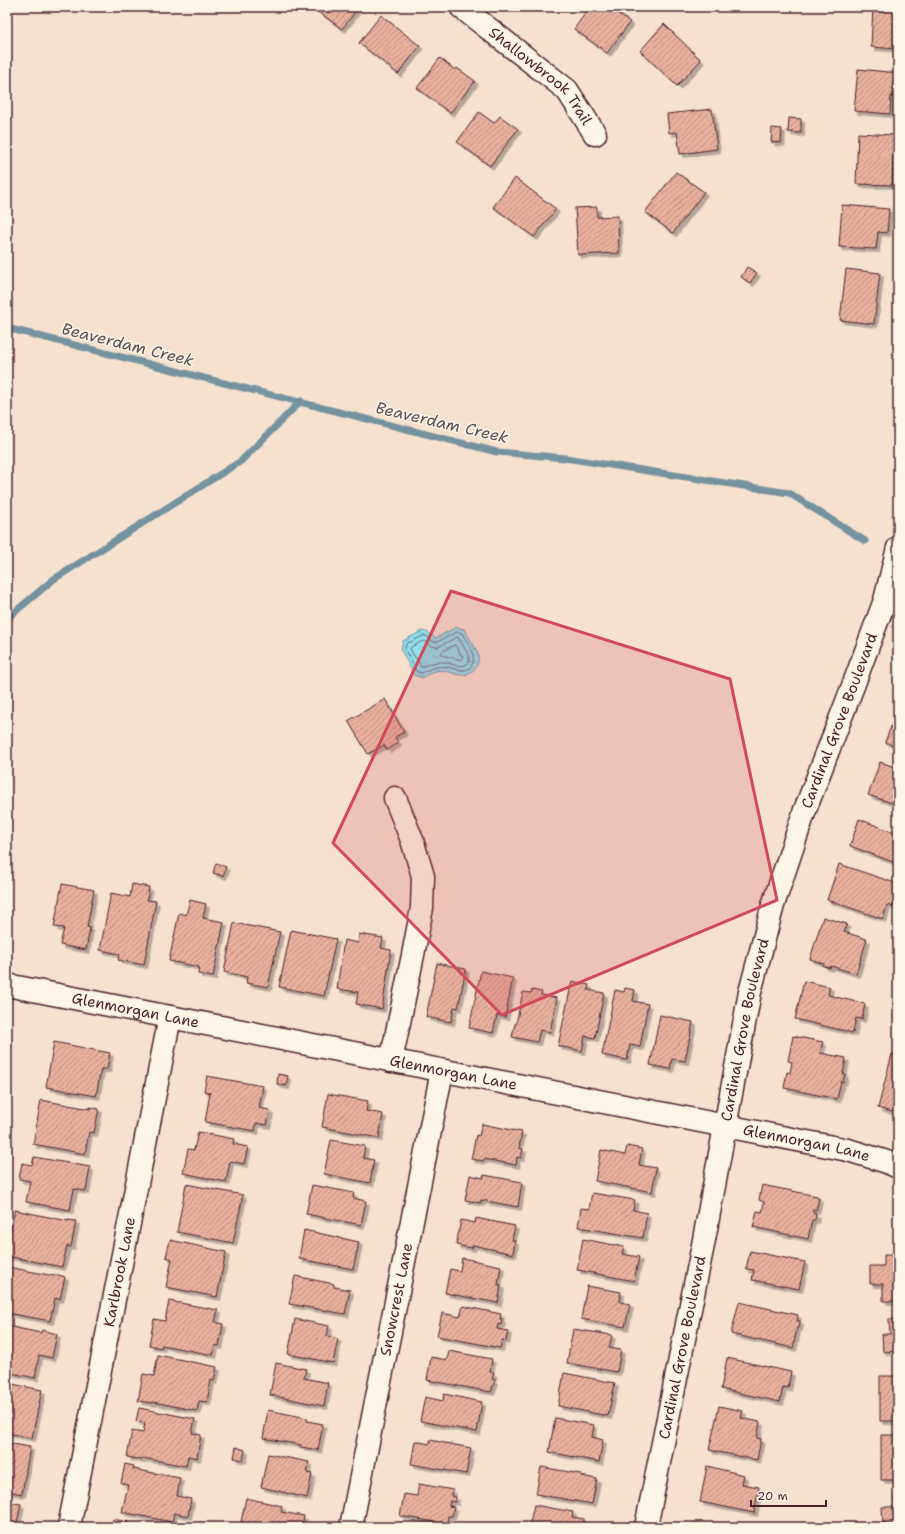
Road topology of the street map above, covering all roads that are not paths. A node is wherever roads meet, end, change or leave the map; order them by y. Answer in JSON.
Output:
{"nodes":[{"id":1,"x":461,"y":7,"type":"edge"},
{"id":2,"x":595,"y":134,"type":"dead end"},
{"id":3,"x":898,"y":548,"type":"edge"},
{"id":4,"x":395,"y":798,"type":"dead end"},
{"id":5,"x":7,"y":985,"type":"edge"},
{"id":6,"x":170,"y":1017,"type":"junction"},
{"id":7,"x":391,"y":1061,"type":"junction"},
{"id":8,"x":442,"y":1072,"type":"junction"},
{"id":9,"x":724,"y":1126,"type":"junction"},
{"id":10,"x":898,"y":1167,"type":"edge"},
{"id":11,"x":69,"y":1527,"type":"edge"},
{"id":12,"x":351,"y":1527,"type":"edge"},
{"id":13,"x":646,"y":1527,"type":"edge"}],
"edges":[{"from":1,"to":2,"type":"street","name":"Shallowbrook Trail"},
{"from":3,"to":9,"type":"street","name":"Cardinal Grove Boulevard"},
{"from":4,"to":7,"type":"street"},
{"from":5,"to":6,"type":"street","name":"Glenmorgan Lane"},
{"from":6,"to":7,"type":"street","name":"Glenmorgan Lane"},
{"from":6,"to":11,"type":"street","name":"Karlbrook Lane"},
{"from":7,"to":8,"type":"street","name":"Glenmorgan Lane"},
{"from":8,"to":9,"type":"street","name":"Glenmorgan Lane"},
{"from":8,"to":12,"type":"street","name":"Snowcrest Lane"},
{"from":9,"to":10,"type":"street","name":"Glenmorgan Lane"},
{"from":9,"to":13,"type":"street","name":"Cardinal Grove Boulevard"}]}
